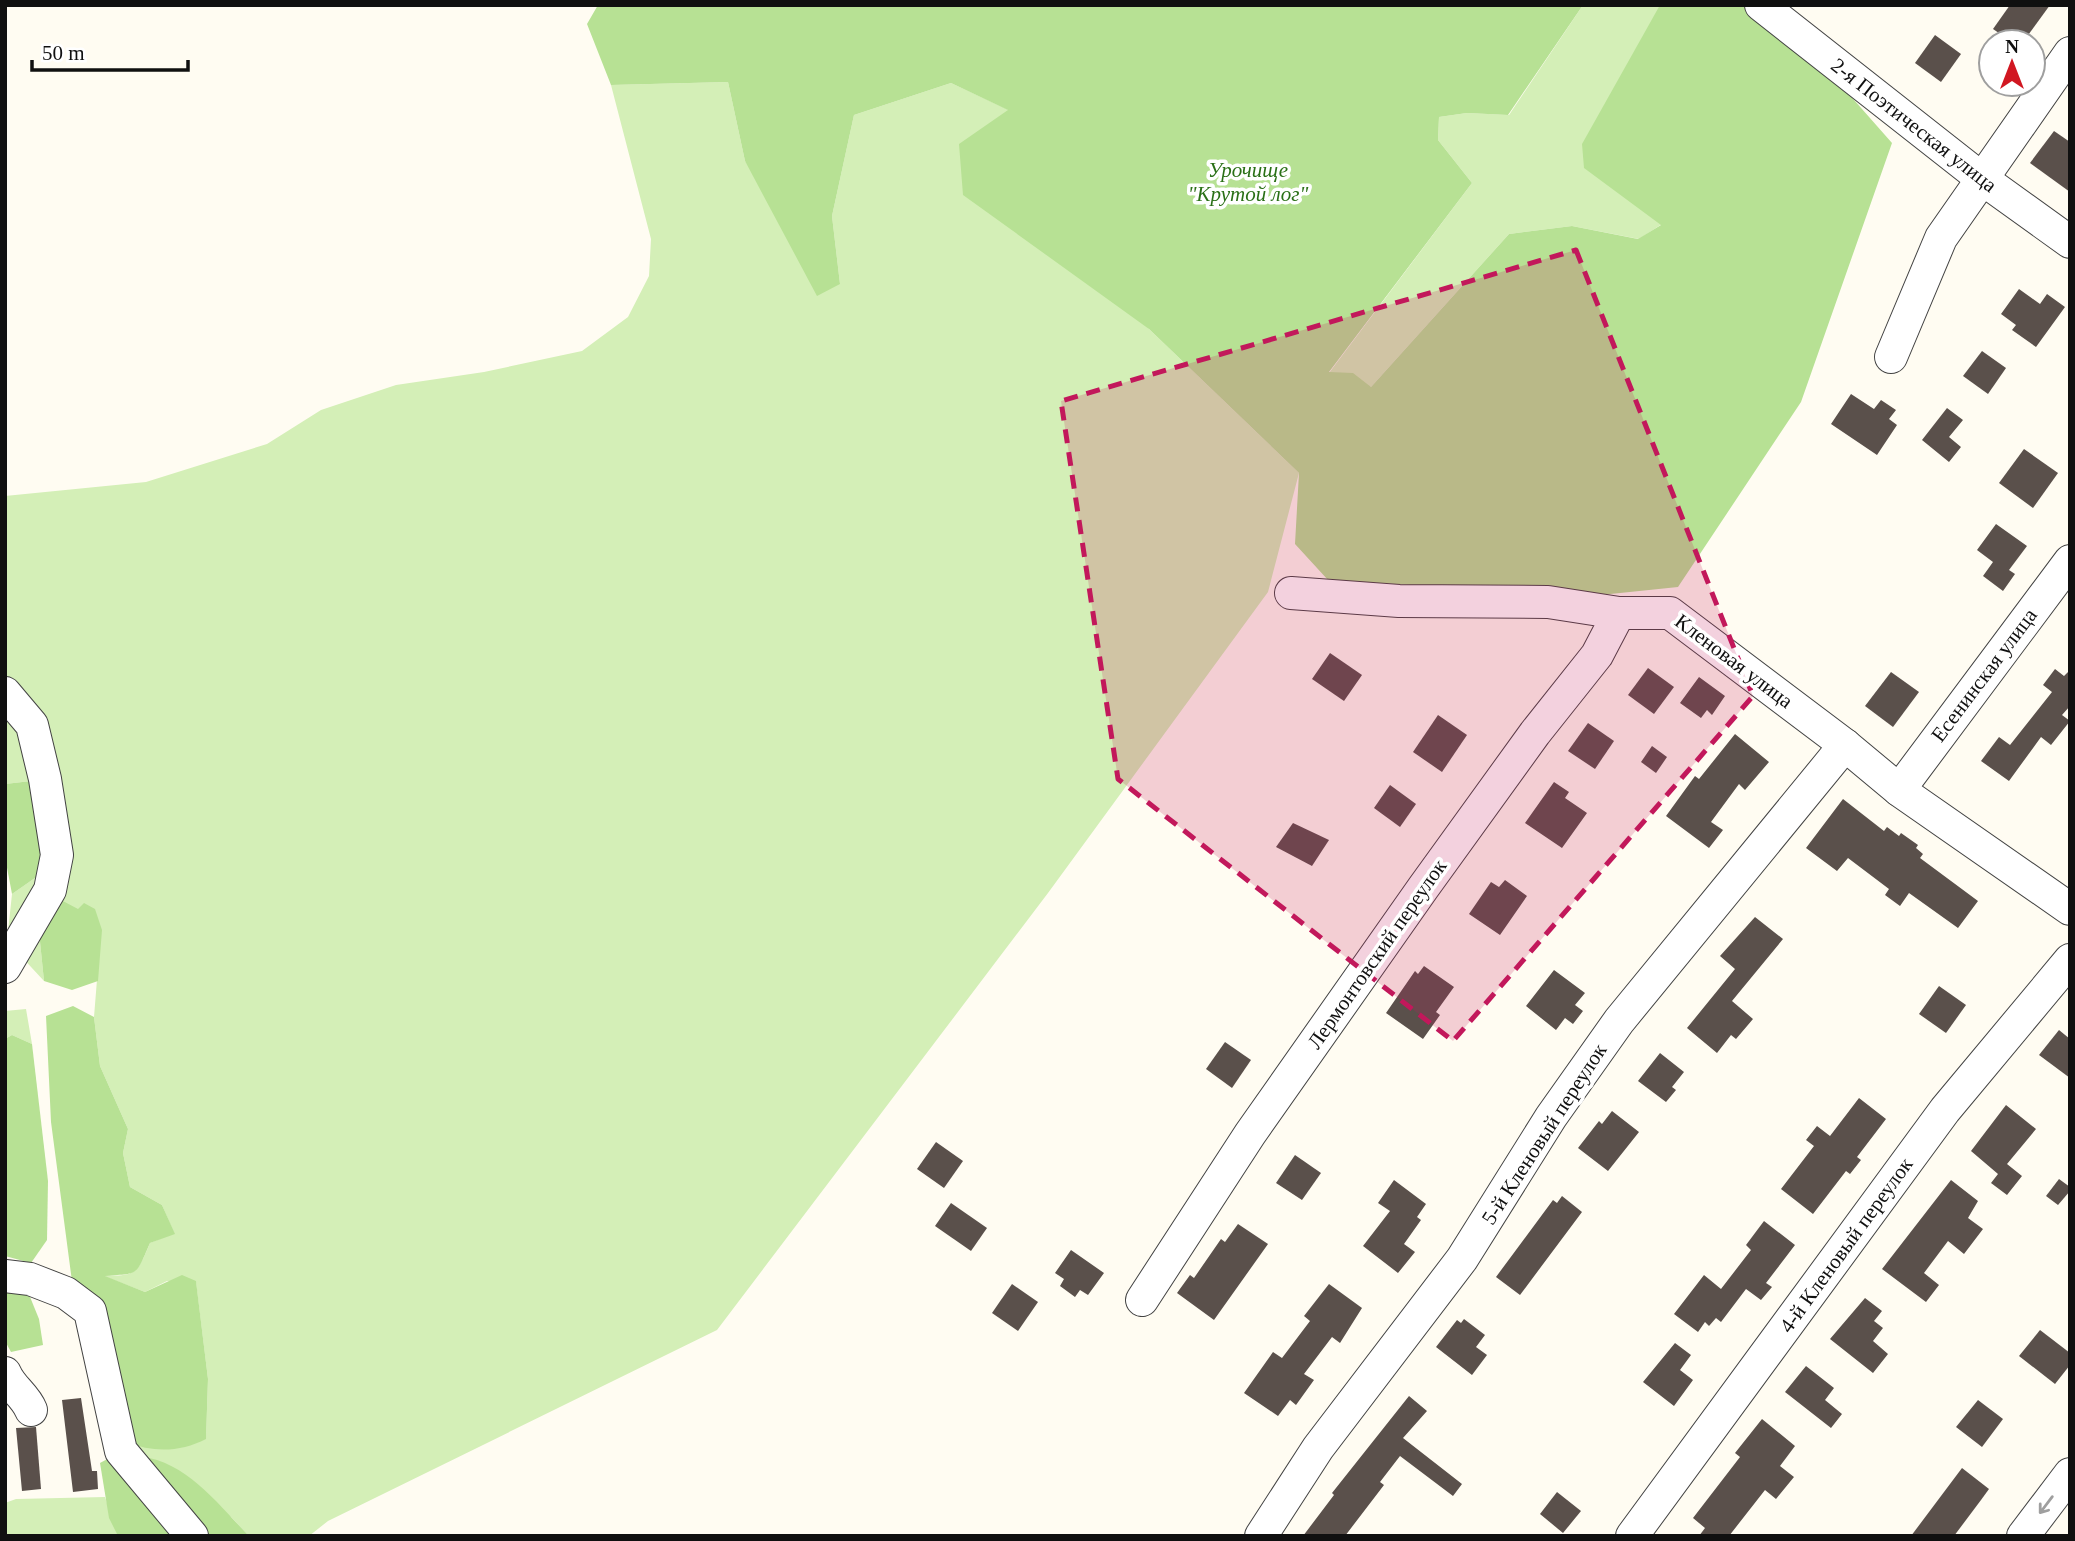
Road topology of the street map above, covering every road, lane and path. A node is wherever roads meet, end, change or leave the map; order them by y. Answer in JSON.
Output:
{"nodes":[{"id":1,"x":1761,"y":5,"type":"edge"},
{"id":2,"x":2070,"y":53,"type":"edge"},
{"id":3,"x":1980,"y":178,"type":"junction"},
{"id":4,"x":2070,"y":242,"type":"edge"},
{"id":5,"x":1891,"y":357,"type":"dead end"},
{"id":6,"x":2070,"y":561,"type":"edge"},
{"id":7,"x":1291,"y":593,"type":"dead end"},
{"id":8,"x":1619,"y":613,"type":"junction"},
{"id":9,"x":5,"y":693,"type":"edge"},
{"id":10,"x":1845,"y":745,"type":"junction"},
{"id":11,"x":1899,"y":790,"type":"junction"},
{"id":12,"x":2070,"y":909,"type":"edge"},
{"id":13,"x":2070,"y":960,"type":"edge"},
{"id":14,"x":5,"y":967,"type":"edge"},
{"id":15,"x":5,"y":1276,"type":"edge"},
{"id":16,"x":1142,"y":1300,"type":"dead end"},
{"id":17,"x":5,"y":1373,"type":"edge"},
{"id":18,"x":31,"y":1410,"type":"dead end"},
{"id":19,"x":2070,"y":1474,"type":"edge"},
{"id":20,"x":192,"y":1536,"type":"edge"},
{"id":21,"x":1261,"y":1536,"type":"edge"},
{"id":22,"x":1632,"y":1536,"type":"edge"},
{"id":23,"x":2023,"y":1536,"type":"edge"}],
"edges":[{"from":1,"to":3,"type":"street","name":"2-я Поэтическая улица"},
{"from":2,"to":3,"type":"street"},
{"from":3,"to":4,"type":"street","name":"2-я Поэтическая улица"},
{"from":3,"to":5,"type":"street"},
{"from":6,"to":11,"type":"street","name":"Есенинская улица"},
{"from":7,"to":8,"type":"street","name":"Кленовая улица"},
{"from":8,"to":10,"type":"street","name":"Кленовая улица"},
{"from":8,"to":16,"type":"street","name":"Лермонтовский переулок"},
{"from":9,"to":14,"type":"street"},
{"from":10,"to":11,"type":"street","name":"Кленовая улица"},
{"from":10,"to":21,"type":"street","name":"5-й Кленовый переулок"},
{"from":11,"to":12,"type":"street","name":"Кленовая улица"},
{"from":13,"to":22,"type":"street","name":"4-й Кленовый переулок"},
{"from":15,"to":20,"type":"street"},
{"from":17,"to":18,"type":"street"},
{"from":19,"to":23,"type":"street","one_way":true}]}
